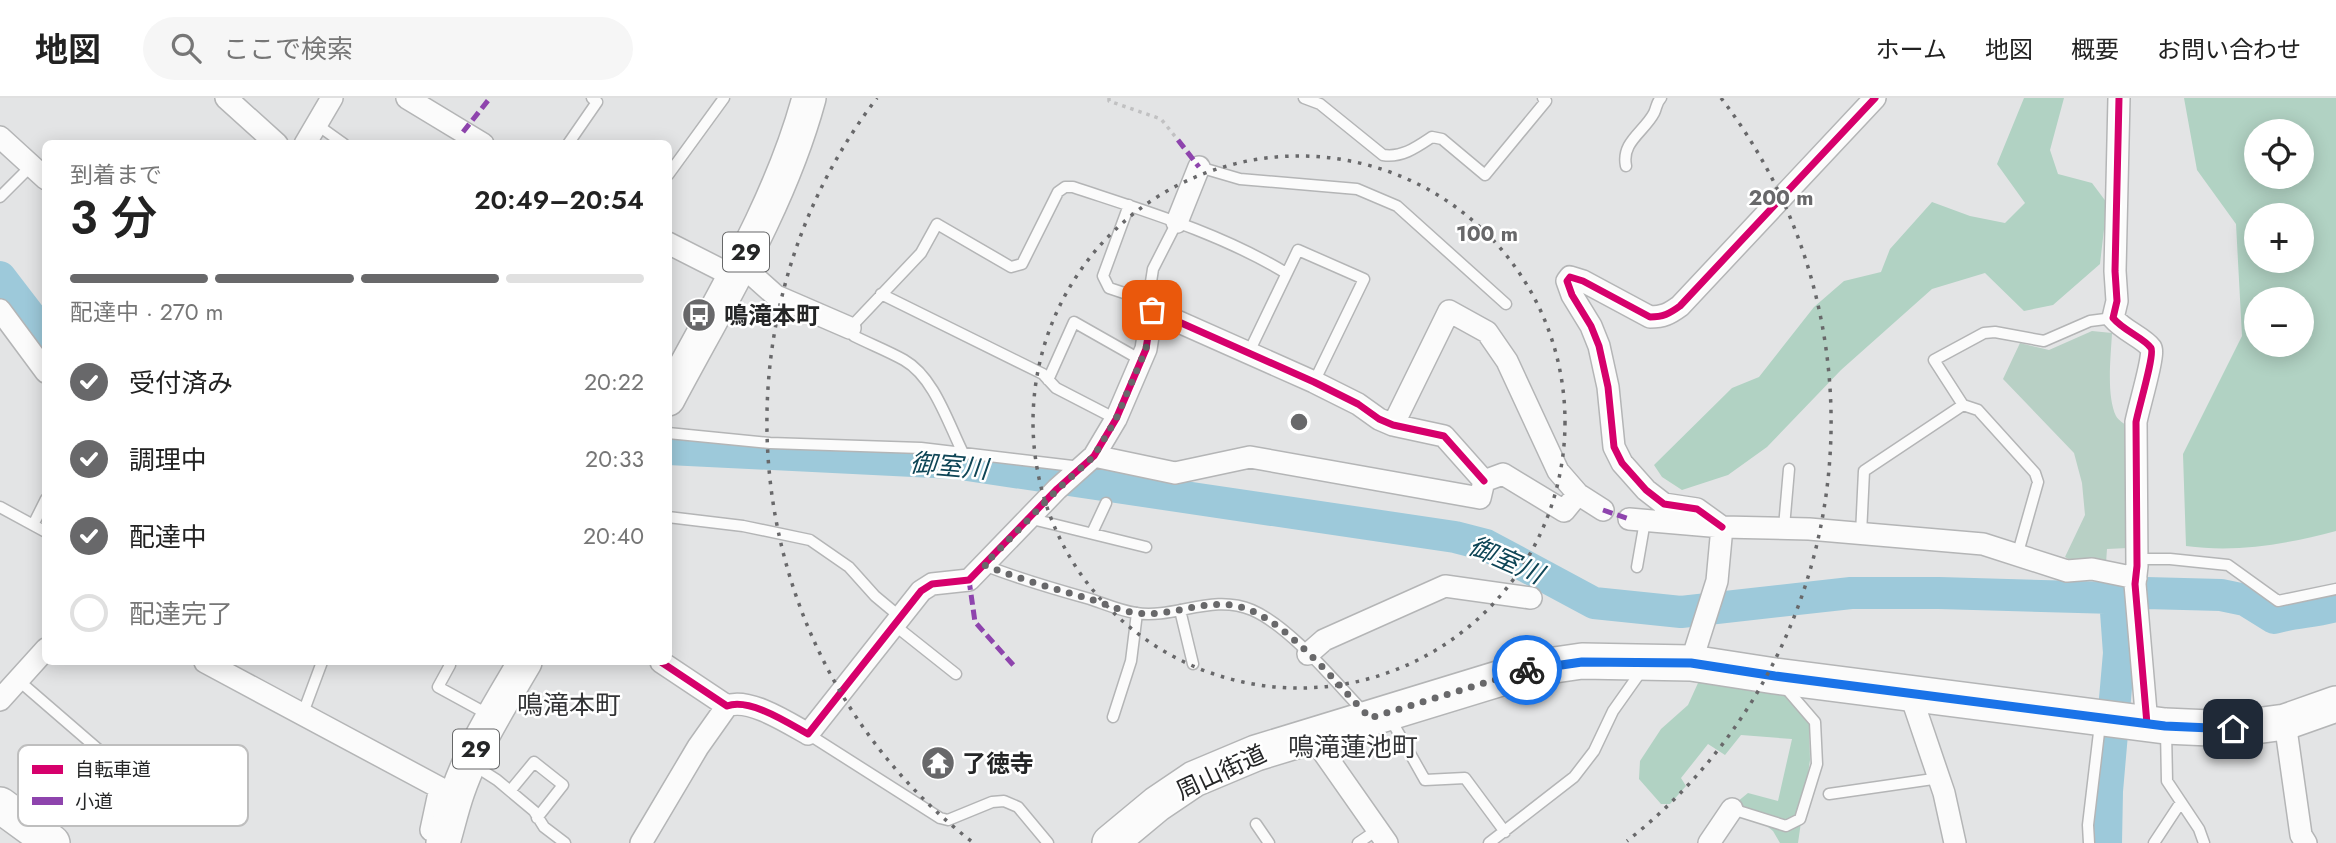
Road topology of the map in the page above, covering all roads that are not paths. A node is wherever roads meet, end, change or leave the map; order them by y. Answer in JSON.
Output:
{"nodes":[{"id":1,"x":226,"y":98,"type":"edge"},
{"id":2,"x":332,"y":98,"type":"edge"},
{"id":3,"x":407,"y":98,"type":"edge"},
{"id":4,"x":592,"y":98,"type":"edge"},
{"id":5,"x":724,"y":98,"type":"edge"},
{"id":6,"x":809,"y":98,"type":"edge"},
{"id":7,"x":1304,"y":98,"type":"edge"},
{"id":8,"x":1542,"y":98,"type":"edge"},
{"id":9,"x":1661,"y":98,"type":"edge"},
{"id":10,"x":1875,"y":98,"type":"edge"},
{"id":11,"x":2119,"y":98,"type":"edge"},
{"id":12,"x":316,"y":124,"type":"junction"},
{"id":13,"x":0,"y":137,"type":"edge"},
{"id":14,"x":273,"y":140,"type":"edge"},
{"id":15,"x":307,"y":140,"type":"edge"},
{"id":16,"x":338,"y":140,"type":"edge"},
{"id":17,"x":473,"y":140,"type":"edge"},
{"id":18,"x":571,"y":140,"type":"edge"},
{"id":19,"x":1626,"y":166,"type":"dead end"},
{"id":20,"x":1199,"y":167,"type":"joint"},
{"id":21,"x":672,"y":170,"type":"edge"},
{"id":22,"x":38,"y":172,"type":"edge"},
{"id":23,"x":0,"y":197,"type":"edge"},
{"id":24,"x":1129,"y":205,"type":"junction"},
{"id":25,"x":1177,"y":222,"type":"junction"},
{"id":26,"x":672,"y":245,"type":"edge"},
{"id":27,"x":737,"y":270,"type":"junction"},
{"id":28,"x":1286,"y":273,"type":"junction"},
{"id":29,"x":881,"y":294,"type":"junction"},
{"id":30,"x":1506,"y":304,"type":"dead end"},
{"id":31,"x":1150,"y":305,"type":"junction"},
{"id":32,"x":0,"y":310,"type":"edge"},
{"id":33,"x":2113,"y":318,"type":"junction"},
{"id":34,"x":850,"y":328,"type":"junction"},
{"id":35,"x":1249,"y":352,"type":"junction"},
{"id":36,"x":1141,"y":360,"type":"junction"},
{"id":37,"x":42,"y":367,"type":"edge"},
{"id":38,"x":1048,"y":380,"type":"junction"},
{"id":39,"x":1314,"y":382,"type":"junction"},
{"id":40,"x":672,"y":392,"type":"edge"},
{"id":41,"x":1963,"y":405,"type":"junction"},
{"id":42,"x":1116,"y":419,"type":"junction"},
{"id":43,"x":1393,"y":425,"type":"junction"},
{"id":44,"x":672,"y":433,"type":"edge"},
{"id":45,"x":963,"y":453,"type":"junction"},
{"id":46,"x":1084,"y":464,"type":"junction"},
{"id":47,"x":1789,"y":469,"type":"dead end"},
{"id":48,"x":1484,"y":481,"type":"junction"},
{"id":49,"x":1578,"y":494,"type":"junction"},
{"id":50,"x":1106,"y":503,"type":"dead end"},
{"id":51,"x":0,"y":506,"type":"edge"},
{"id":52,"x":42,"y":507,"type":"edge"},
{"id":53,"x":1603,"y":510,"type":"dead end"},
{"id":54,"x":672,"y":517,"type":"edge"},
{"id":55,"x":1028,"y":518,"type":"junction"},
{"id":56,"x":1637,"y":520,"type":"joint"},
{"id":57,"x":33,"y":525,"type":"junction"},
{"id":58,"x":1722,"y":527,"type":"junction"},
{"id":59,"x":1784,"y":527,"type":"junction"},
{"id":60,"x":42,"y":530,"type":"edge"},
{"id":61,"x":1092,"y":533,"type":"junction"},
{"id":62,"x":1861,"y":534,"type":"junction"},
{"id":63,"x":1146,"y":547,"type":"dead end"},
{"id":64,"x":2017,"y":556,"type":"junction"},
{"id":65,"x":984,"y":565,"type":"junction"},
{"id":66,"x":1637,"y":567,"type":"dead end"},
{"id":67,"x":2136,"y":574,"type":"junction"},
{"id":68,"x":2336,"y":589,"type":"edge"},
{"id":69,"x":1531,"y":598,"type":"dead end"},
{"id":70,"x":1180,"y":610,"type":"junction"},
{"id":71,"x":1137,"y":613,"type":"junction"},
{"id":72,"x":896,"y":620,"type":"junction"},
{"id":73,"x":1693,"y":652,"type":"junction"},
{"id":74,"x":42,"y":653,"type":"edge"},
{"id":75,"x":1308,"y":654,"type":"junction"},
{"id":76,"x":1648,"y":662,"type":"junction"},
{"id":77,"x":1193,"y":664,"type":"dead end"},
{"id":78,"x":211,"y":665,"type":"edge"},
{"id":79,"x":321,"y":665,"type":"edge"},
{"id":80,"x":450,"y":665,"type":"dead end"},
{"id":81,"x":523,"y":665,"type":"edge"},
{"id":82,"x":666,"y":665,"type":"edge"},
{"id":83,"x":956,"y":674,"type":"dead end"},
{"id":84,"x":1775,"y":676,"type":"junction"},
{"id":85,"x":18,"y":680,"type":"junction"},
{"id":86,"x":1910,"y":693,"type":"junction"},
{"id":87,"x":0,"y":700,"type":"edge"},
{"id":88,"x":2336,"y":704,"type":"edge"},
{"id":89,"x":727,"y":706,"type":"junction"},
{"id":90,"x":303,"y":713,"type":"junction"},
{"id":91,"x":1378,"y":715,"type":"junction"},
{"id":92,"x":493,"y":717,"type":"junction"},
{"id":93,"x":1112,"y":717,"type":"dead end"},
{"id":94,"x":2129,"y":721,"type":"junction"},
{"id":95,"x":2284,"y":722,"type":"junction"},
{"id":96,"x":808,"y":734,"type":"junction"},
{"id":97,"x":1312,"y":736,"type":"junction"},
{"id":98,"x":93,"y":745,"type":"edge"},
{"id":99,"x":469,"y":763,"type":"junction"},
{"id":100,"x":1940,"y":778,"type":"junction"},
{"id":101,"x":510,"y":792,"type":"junction"},
{"id":102,"x":1829,"y":794,"type":"dead end"},
{"id":103,"x":2181,"y":802,"type":"junction"},
{"id":104,"x":1,"y":808,"type":"edge"},
{"id":105,"x":1732,"y":809,"type":"joint"},
{"id":106,"x":537,"y":818,"type":"junction"},
{"id":107,"x":18,"y":820,"type":"edge"},
{"id":108,"x":1256,"y":824,"type":"dead end"},
{"id":109,"x":27,"y":826,"type":"edge"},
{"id":110,"x":1505,"y":832,"type":"junction"},
{"id":111,"x":1382,"y":837,"type":"edge"},
{"id":112,"x":52,"y":843,"type":"edge"},
{"id":113,"x":429,"y":843,"type":"edge"},
{"id":114,"x":443,"y":843,"type":"edge"},
{"id":115,"x":565,"y":843,"type":"edge"},
{"id":116,"x":640,"y":843,"type":"edge"},
{"id":117,"x":1048,"y":843,"type":"edge"},
{"id":118,"x":1110,"y":843,"type":"edge"},
{"id":119,"x":1269,"y":843,"type":"edge"},
{"id":120,"x":1358,"y":843,"type":"edge"},
{"id":121,"x":1489,"y":843,"type":"edge"},
{"id":122,"x":1709,"y":843,"type":"edge"},
{"id":123,"x":1955,"y":843,"type":"edge"},
{"id":124,"x":2090,"y":843,"type":"edge"},
{"id":125,"x":2154,"y":843,"type":"edge"},
{"id":126,"x":2204,"y":843,"type":"edge"},
{"id":127,"x":2306,"y":843,"type":"edge"}],
"edges":[{"from":1,"to":14,"type":"street"},
{"from":2,"to":12,"type":"street"},
{"from":3,"to":17,"type":"street"},
{"from":4,"to":18,"type":"lane"},
{"from":5,"to":21,"type":"lane"},
{"from":6,"to":27,"type":"main road","number":"29"},
{"from":7,"to":8,"type":"lane"},
{"from":9,"to":19,"type":"lane"},
{"from":10,"to":58,"type":"street"},
{"from":11,"to":33,"type":"street"},
{"from":12,"to":15,"type":"street"},
{"from":12,"to":16,"type":"lane"},
{"from":13,"to":22,"type":"street"},
{"from":20,"to":25,"type":"street"},
{"from":20,"to":30,"type":"lane"},
{"from":22,"to":23,"type":"lane"},
{"from":24,"to":25,"type":"lane"},
{"from":24,"to":29,"type":"lane"},
{"from":24,"to":31,"type":"lane"},
{"from":25,"to":28,"type":"lane"},
{"from":25,"to":31,"type":"lane"},
{"from":26,"to":27,"type":"street"},
{"from":27,"to":34,"type":"street"},
{"from":27,"to":40,"type":"main road","number":"29"},
{"from":28,"to":35,"type":"lane"},
{"from":28,"to":39,"type":"lane"},
{"from":29,"to":34,"type":"lane"},
{"from":29,"to":38,"type":"lane"},
{"from":31,"to":35,"type":"street"},
{"from":31,"to":36,"type":"street"},
{"from":32,"to":37,"type":"street"},
{"from":33,"to":41,"type":"lane"},
{"from":33,"to":67,"type":"street"},
{"from":34,"to":45,"type":"lane"},
{"from":35,"to":39,"type":"street"},
{"from":36,"to":38,"type":"lane"},
{"from":36,"to":42,"type":"street"},
{"from":38,"to":42,"type":"lane"},
{"from":39,"to":43,"type":"street"},
{"from":41,"to":62,"type":"lane"},
{"from":41,"to":64,"type":"lane"},
{"from":42,"to":46,"type":"street"},
{"from":43,"to":48,"type":"street"},
{"from":43,"to":49,"type":"street"},
{"from":44,"to":45,"type":"lane"},
{"from":45,"to":46,"type":"lane"},
{"from":46,"to":48,"type":"street"},
{"from":46,"to":55,"type":"street"},
{"from":47,"to":59,"type":"lane"},
{"from":48,"to":49,"type":"street"},
{"from":49,"to":53,"type":"street"},
{"from":50,"to":61,"type":"lane"},
{"from":51,"to":57,"type":"lane"},
{"from":52,"to":57,"type":"lane"},
{"from":54,"to":72,"type":"lane"},
{"from":55,"to":61,"type":"lane"},
{"from":55,"to":65,"type":"street"},
{"from":56,"to":58,"type":"street"},
{"from":56,"to":66,"type":"lane"},
{"from":57,"to":60,"type":"lane"},
{"from":58,"to":59,"type":"street"},
{"from":58,"to":73,"type":"street"},
{"from":59,"to":62,"type":"street"},
{"from":61,"to":63,"type":"lane"},
{"from":62,"to":64,"type":"street"},
{"from":64,"to":67,"type":"street"},
{"from":65,"to":71,"type":"lane"},
{"from":65,"to":72,"type":"street"},
{"from":67,"to":68,"type":"lane"},
{"from":67,"to":94,"type":"street"},
{"from":69,"to":75,"type":"street"},
{"from":70,"to":71,"type":"lane"},
{"from":70,"to":75,"type":"lane"},
{"from":70,"to":77,"type":"lane"},
{"from":71,"to":93,"type":"lane"},
{"from":72,"to":83,"type":"lane"},
{"from":72,"to":96,"type":"street"},
{"from":73,"to":76,"type":"highway","name":"周山街道"},
{"from":73,"to":84,"type":"highway","name":"周山街道"},
{"from":74,"to":85,"type":"street"},
{"from":75,"to":91,"type":"lane"},
{"from":76,"to":91,"type":"highway","name":"周山街道"},
{"from":76,"to":110,"type":"lane"},
{"from":78,"to":90,"type":"street"},
{"from":79,"to":90,"type":"lane"},
{"from":80,"to":92,"type":"lane"},
{"from":81,"to":92,"type":"main road","number":"29"},
{"from":82,"to":89,"type":"street"},
{"from":84,"to":86,"type":"highway","name":"周山街道"},
{"from":84,"to":105,"type":"lane"},
{"from":85,"to":87,"type":"street"},
{"from":85,"to":98,"type":"lane"},
{"from":86,"to":94,"type":"highway","name":"周山街道"},
{"from":86,"to":100,"type":"street"},
{"from":88,"to":95,"type":"highway","name":"周山街道"},
{"from":89,"to":96,"type":"street"},
{"from":89,"to":116,"type":"street"},
{"from":90,"to":113,"type":"street"},
{"from":91,"to":97,"type":"highway","name":"周山街道"},
{"from":91,"to":110,"type":"lane"},
{"from":92,"to":99,"type":"main road","number":"29"},
{"from":94,"to":95,"type":"highway","name":"周山街道"},
{"from":94,"to":103,"type":"lane"},
{"from":94,"to":124,"type":"lane"},
{"from":95,"to":127,"type":"street"},
{"from":96,"to":117,"type":"lane"},
{"from":97,"to":111,"type":"street"},
{"from":97,"to":118,"type":"highway","name":"周山街道"},
{"from":99,"to":101,"type":"lane"},
{"from":99,"to":114,"type":"main road","number":"29"},
{"from":100,"to":102,"type":"lane"},
{"from":100,"to":123,"type":"street"},
{"from":101,"to":106,"type":"lane"},
{"from":101,"to":106,"type":"lane"},
{"from":103,"to":125,"type":"lane"},
{"from":103,"to":126,"type":"lane"},
{"from":104,"to":107,"type":"highway"},
{"from":105,"to":122,"type":"street"},
{"from":106,"to":115,"type":"lane"},
{"from":108,"to":119,"type":"lane"},
{"from":109,"to":112,"type":"highway"},
{"from":110,"to":121,"type":"lane"},
{"from":111,"to":120,"type":"lane"}]}
